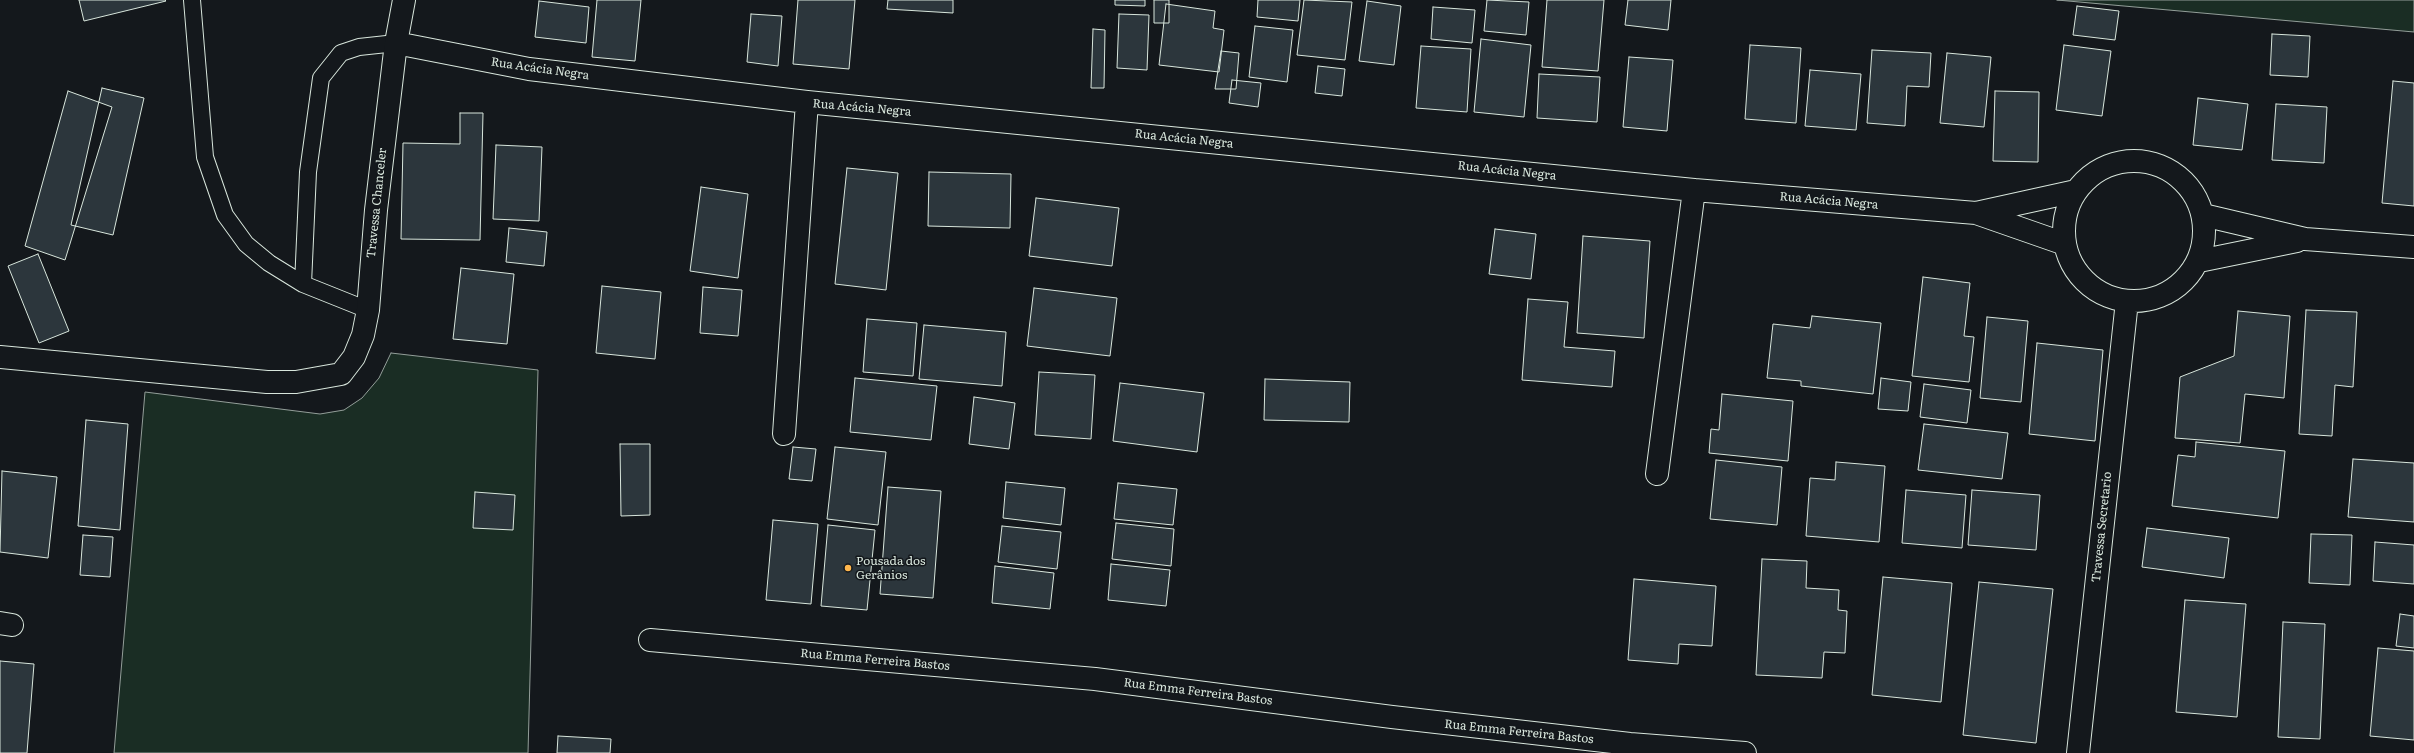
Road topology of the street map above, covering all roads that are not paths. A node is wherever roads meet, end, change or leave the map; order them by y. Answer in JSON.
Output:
{"nodes":[{"id":1,"x":192,"y":0,"type":"edge"},
{"id":2,"x":404,"y":0,"type":"edge"},
{"id":3,"x":396,"y":44,"type":"junction"},
{"id":4,"x":806,"y":102,"type":"junction"},
{"id":5,"x":1694,"y":190,"type":"junction"},
{"id":6,"x":2076,"y":191,"type":"junction"},
{"id":7,"x":1976,"y":213,"type":"junction"},
{"id":8,"x":2204,"y":215,"type":"junction"},
{"id":9,"x":2304,"y":239,"type":"junction"},
{"id":10,"x":2065,"y":244,"type":"junction"},
{"id":11,"x":2414,"y":248,"type":"edge"},
{"id":12,"x":2199,"y":261,"type":"junction"},
{"id":13,"x":303,"y":284,"type":"junction"},
{"id":14,"x":2127,"y":301,"type":"junction"},
{"id":15,"x":368,"y":310,"type":"junction"},
{"id":16,"x":0,"y":357,"type":"edge"},
{"id":17,"x":784,"y":434,"type":"dead end"},
{"id":18,"x":1657,"y":474,"type":"dead end"},
{"id":19,"x":650,"y":640,"type":"dead end"},
{"id":20,"x":1745,"y":753,"type":"edge"},
{"id":21,"x":2078,"y":753,"type":"edge"}],
"edges":[{"from":1,"to":13,"type":"lane"},
{"from":2,"to":3,"type":"street","name":"Travessa Chanceler"},
{"from":3,"to":4,"type":"street","name":"Rua Acácia Negra"},
{"from":3,"to":13,"type":"lane"},
{"from":3,"to":15,"type":"street","name":"Travessa Chanceler"},
{"from":4,"to":5,"type":"street","name":"Rua Acácia Negra"},
{"from":4,"to":17,"type":"street"},
{"from":5,"to":7,"type":"street","name":"Rua Acácia Negra"},
{"from":5,"to":18,"type":"street"},
{"from":6,"to":7,"type":"street","name":"Rua Acácia Negra"},
{"from":6,"to":8,"type":"street"},
{"from":6,"to":10,"type":"street"},
{"from":7,"to":10,"type":"street","name":"Rua Acácia Negra"},
{"from":8,"to":9,"type":"street"},
{"from":8,"to":12,"type":"street"},
{"from":9,"to":11,"type":"street"},
{"from":9,"to":12,"type":"street"},
{"from":10,"to":14,"type":"street"},
{"from":12,"to":14,"type":"street"},
{"from":13,"to":15,"type":"lane"},
{"from":14,"to":21,"type":"street","name":"Travessa Secretario"},
{"from":15,"to":16,"type":"street","name":"Travessa Chanceler"},
{"from":19,"to":20,"type":"street","name":"Rua Emma Ferreira Bastos"}]}
